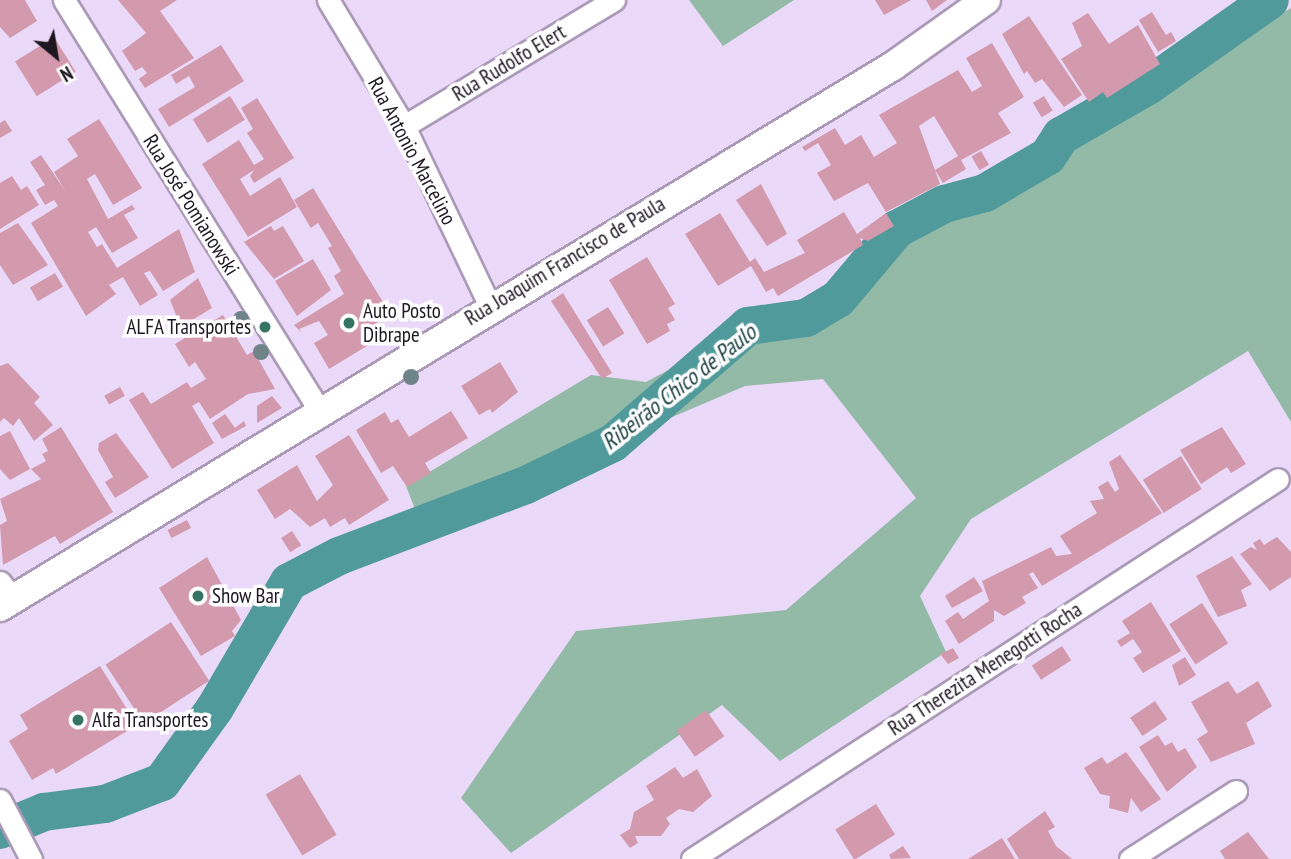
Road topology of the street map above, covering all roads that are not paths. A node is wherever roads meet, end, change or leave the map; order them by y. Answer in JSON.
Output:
{"nodes":[{"id":1,"x":64,"y":0,"type":"edge"},
{"id":2,"x":328,"y":0,"type":"edge"},
{"id":3,"x":614,"y":0,"type":"edge"},
{"id":4,"x":986,"y":0,"type":"edge"},
{"id":5,"x":404,"y":127,"type":"junction"},
{"id":6,"x":490,"y":306,"type":"junction"},
{"id":7,"x":318,"y":410,"type":"junction"},
{"id":8,"x":1278,"y":479,"type":"dead end"},
{"id":9,"x":4,"y":596,"type":"edge"},
{"id":10,"x":1236,"y":790,"type":"dead end"},
{"id":11,"x":0,"y":800,"type":"edge"},
{"id":12,"x":31,"y":859,"type":"edge"},
{"id":13,"x":692,"y":859,"type":"edge"},
{"id":14,"x":1130,"y":859,"type":"edge"}],
"edges":[{"from":1,"to":7,"type":"street","name":"Rua José Pomianowski"},
{"from":2,"to":5,"type":"street","name":"Rua Antonio Marcelino"},
{"from":3,"to":5,"type":"street","name":"Rua Rudolfo Elert"},
{"from":4,"to":6,"type":"main road","name":"Rua Joaquim Francisco de Paula"},
{"from":5,"to":6,"type":"street","name":"Rua Antonio Marcelino"},
{"from":6,"to":7,"type":"main road","name":"Rua Joaquim Francisco de Paula"},
{"from":7,"to":9,"type":"main road","name":"Rua Joaquim Francisco de Paula"},
{"from":8,"to":13,"type":"street","name":"Rua Therezita Menegotti Rocha"},
{"from":10,"to":14,"type":"street"},
{"from":11,"to":12,"type":"street"}]}
